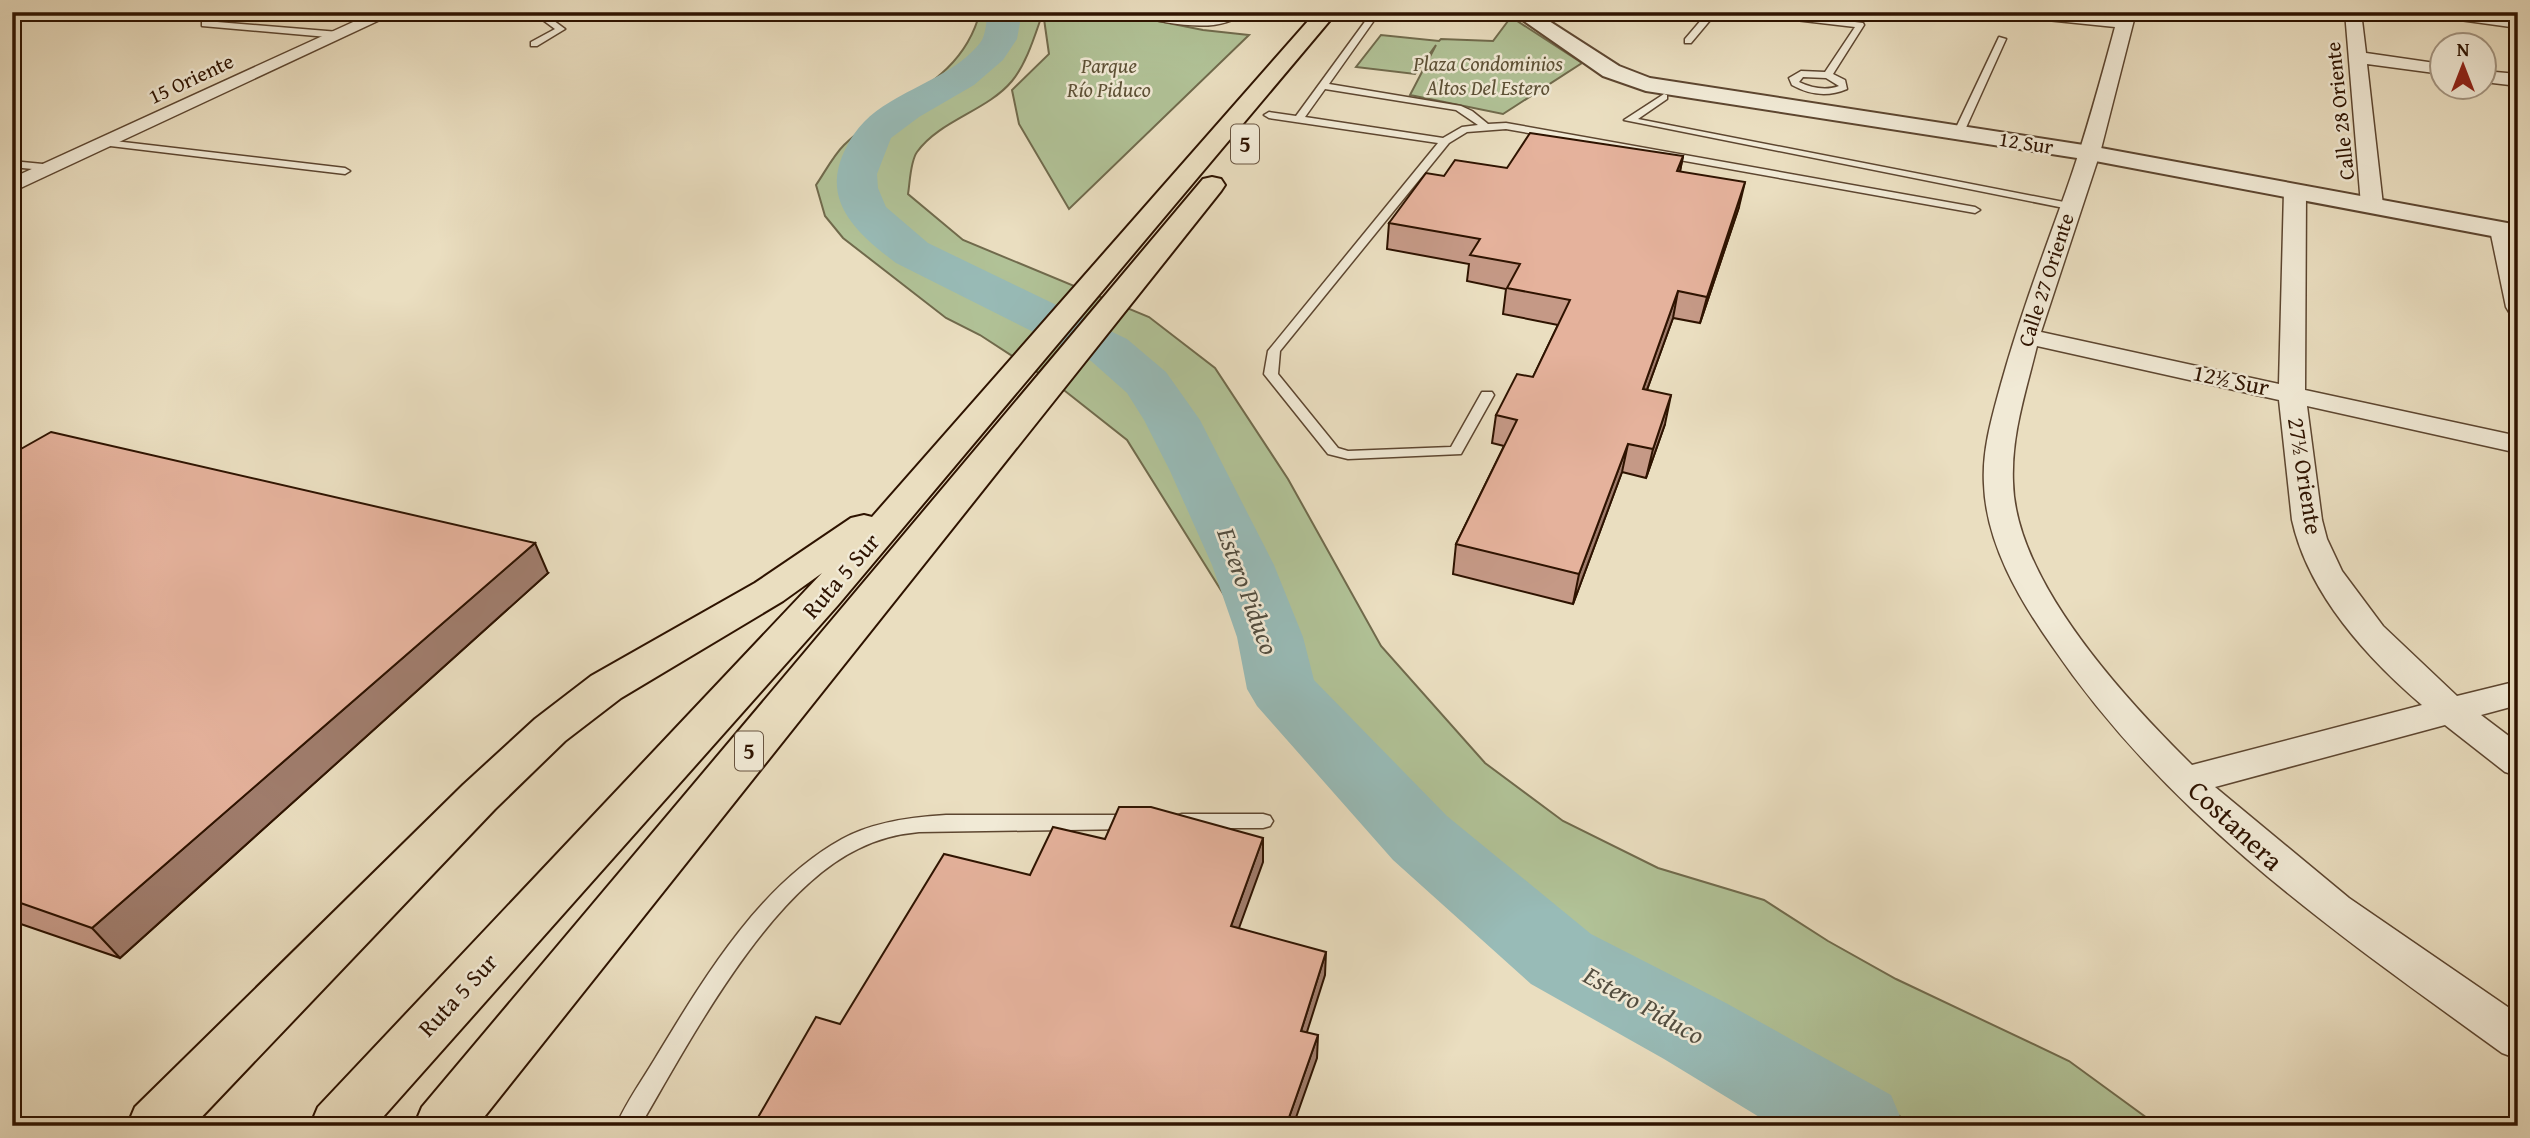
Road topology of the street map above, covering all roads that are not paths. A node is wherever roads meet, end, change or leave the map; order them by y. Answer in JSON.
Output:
{"nodes":[{"id":1,"x":389,"y":12,"type":"edge"},
{"id":2,"x":536,"y":12,"type":"edge"},
{"id":3,"x":1138,"y":12,"type":"edge"},
{"id":4,"x":1235,"y":12,"type":"edge"},
{"id":5,"x":1326,"y":12,"type":"edge"},
{"id":6,"x":1353,"y":12,"type":"edge"},
{"id":7,"x":1376,"y":12,"type":"edge"},
{"id":8,"x":1521,"y":12,"type":"edge"},
{"id":9,"x":1713,"y":12,"type":"edge"},
{"id":10,"x":2017,"y":12,"type":"edge"},
{"id":11,"x":2353,"y":12,"type":"edge"},
{"id":12,"x":2438,"y":12,"type":"edge"},
{"id":13,"x":1773,"y":15,"type":"dead end"},
{"id":14,"x":2127,"y":18,"type":"edge"},
{"id":15,"x":2518,"y":23,"type":"edge"},
{"id":16,"x":205,"y":24,"type":"dead end"},
{"id":17,"x":339,"y":35,"type":"junction"},
{"id":18,"x":2002,"y":39,"type":"dead end"},
{"id":19,"x":1688,"y":41,"type":"dead end"},
{"id":20,"x":534,"y":44,"type":"dead end"},
{"id":21,"x":2357,"y":57,"type":"junction"},
{"id":22,"x":2428,"y":67,"type":"edge"},
{"id":23,"x":1828,"y":75,"type":"junction"},
{"id":24,"x":2498,"y":78,"type":"edge"},
{"id":25,"x":2518,"y":80,"type":"edge"},
{"id":26,"x":1321,"y":86,"type":"junction"},
{"id":27,"x":1664,"y":97,"type":"dead end"},
{"id":28,"x":1809,"y":99,"type":"junction"},
{"id":29,"x":1269,"y":115,"type":"junction"},
{"id":30,"x":1299,"y":119,"type":"junction"},
{"id":31,"x":1484,"y":125,"type":"junction"},
{"id":32,"x":1959,"y":132,"type":"junction"},
{"id":33,"x":1251,"y":137,"type":"dead end"},
{"id":34,"x":1445,"y":141,"type":"junction"},
{"id":35,"x":106,"y":143,"type":"junction"},
{"id":36,"x":2090,"y":153,"type":"junction"},
{"id":37,"x":12,"y":164,"type":"edge"},
{"id":38,"x":52,"y":168,"type":"junction"},
{"id":39,"x":1225,"y":169,"type":"dead end"},
{"id":40,"x":345,"y":171,"type":"dead end"},
{"id":41,"x":12,"y":186,"type":"edge"},
{"id":42,"x":2295,"y":191,"type":"junction"},
{"id":43,"x":2372,"y":205,"type":"junction"},
{"id":44,"x":2069,"y":206,"type":"junction"},
{"id":45,"x":1975,"y":210,"type":"dead end"},
{"id":46,"x":2509,"y":231,"type":"edge"},
{"id":47,"x":1125,"y":269,"type":"junction"},
{"id":48,"x":2518,"y":307,"type":"edge"},
{"id":49,"x":2027,"y":336,"type":"junction"},
{"id":50,"x":2292,"y":394,"type":"junction"},
{"id":51,"x":1488,"y":395,"type":"dead end"},
{"id":52,"x":2518,"y":445,"type":"edge"},
{"id":53,"x":922,"y":483,"type":"junction"},
{"id":54,"x":2014,"y":552,"type":"joint"},
{"id":55,"x":2518,"y":693,"type":"edge"},
{"id":56,"x":2451,"y":711,"type":"junction"},
{"id":57,"x":2518,"y":762,"type":"edge"},
{"id":58,"x":2187,"y":780,"type":"junction"},
{"id":59,"x":1263,"y":821,"type":"dead end"},
{"id":60,"x":522,"y":1029,"type":"junction"},
{"id":61,"x":2518,"y":1039,"type":"edge"},
{"id":62,"x":155,"y":1126,"type":"edge"},
{"id":63,"x":338,"y":1126,"type":"edge"},
{"id":64,"x":442,"y":1126,"type":"edge"},
{"id":65,"x":459,"y":1126,"type":"edge"},
{"id":66,"x":627,"y":1126,"type":"edge"}],
"edges":[{"from":1,"to":17,"type":"street","name":"15 Oriente"},
{"from":2,"to":20,"type":"lane"},
{"from":3,"to":4,"type":"street"},
{"from":5,"to":47,"type":"highway","name":"Ruta 5 Sur","number":"5"},
{"from":6,"to":29,"type":"highway","number":"5"},
{"from":7,"to":26,"type":"lane"},
{"from":8,"to":28,"type":"street","name":"12 Sur"},
{"from":9,"to":19,"type":"lane"},
{"from":10,"to":14,"type":"street"},
{"from":11,"to":21,"type":"street","name":"Calle 28 Oriente"},
{"from":12,"to":15,"type":"street"},
{"from":13,"to":23,"type":"lane"},
{"from":14,"to":36,"type":"street","name":"Calle 27 Oriente"},
{"from":16,"to":17,"type":"lane"},
{"from":17,"to":35,"type":"street","name":"15 Oriente"},
{"from":18,"to":32,"type":"lane"},
{"from":21,"to":22,"type":"street"},
{"from":21,"to":43,"type":"street","name":"Calle 28 Oriente"},
{"from":23,"to":28,"type":"lane"},
{"from":23,"to":28,"type":"lane"},
{"from":24,"to":25,"type":"street"},
{"from":26,"to":30,"type":"lane"},
{"from":26,"to":31,"type":"lane"},
{"from":27,"to":44,"type":"lane"},
{"from":28,"to":32,"type":"street","name":"12 Sur"},
{"from":29,"to":30,"type":"lane"},
{"from":29,"to":33,"type":"highway","number":"5"},
{"from":30,"to":34,"type":"lane"},
{"from":31,"to":34,"type":"lane"},
{"from":31,"to":45,"type":"lane"},
{"from":32,"to":36,"type":"street","name":"12 Sur"},
{"from":34,"to":51,"type":"lane"},
{"from":35,"to":38,"type":"street","name":"15 Oriente"},
{"from":35,"to":40,"type":"lane"},
{"from":36,"to":42,"type":"street","name":"12 Sur"},
{"from":36,"to":44,"type":"street","name":"Calle 27 Oriente"},
{"from":37,"to":38,"type":"lane"},
{"from":38,"to":41,"type":"street","name":"15 Oriente"},
{"from":39,"to":47,"type":"highway","name":"Ruta 5 Sur","number":"5"},
{"from":42,"to":43,"type":"street","name":"12 Sur"},
{"from":42,"to":50,"type":"street","name":"27½ Oriente"},
{"from":43,"to":46,"type":"street","name":"12 Sur"},
{"from":44,"to":49,"type":"street","name":"Calle 27 Oriente"},
{"from":46,"to":48,"type":"street"},
{"from":47,"to":53,"type":"highway","name":"Ruta 5 Sur","number":"5"},
{"from":47,"to":60,"type":"highway","name":"Ruta 5 Sur","number":"5"},
{"from":49,"to":50,"type":"street","name":"12½ Sur"},
{"from":49,"to":54,"type":"street","name":"Calle 27 Oriente"},
{"from":50,"to":52,"type":"street","name":"12½ Sur"},
{"from":50,"to":56,"type":"street","name":"27½ Oriente"},
{"from":53,"to":62,"type":"highway"},
{"from":53,"to":63,"type":"highway","name":"Ruta 5 Sur","number":"5"},
{"from":54,"to":58,"type":"street","name":"Costanera"},
{"from":55,"to":56,"type":"street"},
{"from":56,"to":57,"type":"street","name":"27½ Oriente"},
{"from":56,"to":58,"type":"street"},
{"from":58,"to":61,"type":"street","name":"Costanera"},
{"from":59,"to":66,"type":"lane"},
{"from":60,"to":64,"type":"highway","name":"Ruta 5 Sur","number":"5"},
{"from":60,"to":65,"type":"highway"}]}
